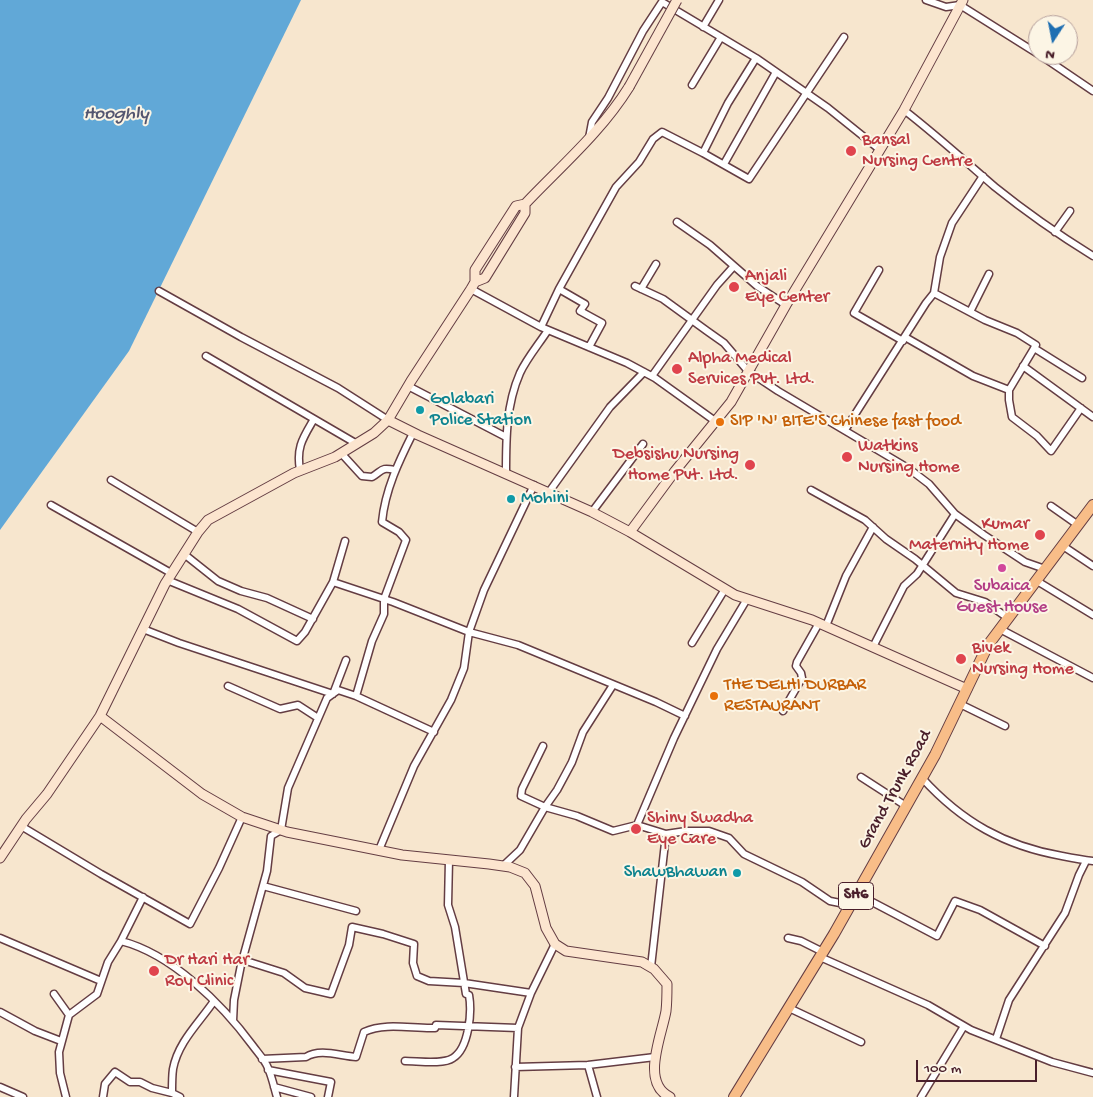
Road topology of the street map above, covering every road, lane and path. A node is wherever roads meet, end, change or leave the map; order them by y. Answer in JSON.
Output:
{"nodes":[{"id":1,"x":677,"y":0,"type":"edge"},
{"id":2,"x":719,"y":0,"type":"edge"},
{"id":3,"x":926,"y":0,"type":"edge"},
{"id":4,"x":662,"y":1,"type":"edge"},
{"id":5,"x":961,"y":2,"type":"edge"},
{"id":6,"x":703,"y":27,"type":"junction"},
{"id":7,"x":844,"y":37,"type":"dead end"},
{"id":8,"x":721,"y":38,"type":"junction"},
{"id":9,"x":1028,"y":47,"type":"edge"},
{"id":10,"x":756,"y":58,"type":"junction"},
{"id":11,"x":1055,"y":65,"type":"edge"},
{"id":12,"x":776,"y":72,"type":"junction"},
{"id":13,"x":692,"y":85,"type":"dead end"},
{"id":14,"x":1093,"y":91,"type":"edge"},
{"id":15,"x":805,"y":92,"type":"junction"},
{"id":16,"x":904,"y":110,"type":"junction"},
{"id":17,"x":589,"y":138,"type":"junction"},
{"id":18,"x":879,"y":149,"type":"junction"},
{"id":19,"x":704,"y":153,"type":"junction"},
{"id":20,"x":724,"y":164,"type":"junction"},
{"id":21,"x":983,"y":176,"type":"junction"},
{"id":22,"x":1070,"y":211,"type":"dead end"},
{"id":23,"x":677,"y":222,"type":"dead end"},
{"id":24,"x":1055,"y":232,"type":"junction"},
{"id":25,"x":1093,"y":256,"type":"edge"},
{"id":26,"x":656,"y":264,"type":"dead end"},
{"id":27,"x":734,"y":266,"type":"junction"},
{"id":28,"x":879,"y":270,"type":"dead end"},
{"id":29,"x":989,"y":274,"type":"dead end"},
{"id":30,"x":473,"y":285,"type":"junction"},
{"id":31,"x":559,"y":290,"type":"junction"},
{"id":32,"x":159,"y":291,"type":"dead end"},
{"id":33,"x":934,"y":293,"type":"junction"},
{"id":34,"x":786,"y":305,"type":"junction"},
{"id":35,"x":970,"y":312,"type":"junction"},
{"id":36,"x":692,"y":320,"type":"junction"},
{"id":37,"x":541,"y":327,"type":"junction"},
{"id":38,"x":548,"y":330,"type":"junction"},
{"id":39,"x":904,"y":339,"type":"junction"},
{"id":40,"x":589,"y":347,"type":"junction"},
{"id":41,"x":1034,"y":348,"type":"junction"},
{"id":42,"x":206,"y":356,"type":"dead end"},
{"id":43,"x":1022,"y":366,"type":"junction"},
{"id":44,"x":748,"y":371,"type":"junction"},
{"id":45,"x":644,"y":372,"type":"junction"},
{"id":46,"x":652,"y":376,"type":"junction"},
{"id":47,"x":1082,"y":378,"type":"dead end"},
{"id":48,"x":408,"y":386,"type":"junction"},
{"id":49,"x":1009,"y":390,"type":"junction"},
{"id":50,"x":1081,"y":408,"type":"junction"},
{"id":51,"x":1093,"y":417,"type":"edge"},
{"id":52,"x":314,"y":419,"type":"junction"},
{"id":53,"x":388,"y":420,"type":"junction"},
{"id":54,"x":715,"y":421,"type":"junction"},
{"id":55,"x":845,"y":430,"type":"junction"},
{"id":56,"x":413,"y":432,"type":"junction"},
{"id":57,"x":506,"y":437,"type":"junction"},
{"id":58,"x":357,"y":444,"type":"junction"},
{"id":59,"x":643,"y":444,"type":"dead end"},
{"id":60,"x":341,"y":453,"type":"junction"},
{"id":61,"x":300,"y":470,"type":"junction"},
{"id":62,"x":396,"y":470,"type":"junction"},
{"id":63,"x":506,"y":473,"type":"junction"},
{"id":64,"x":111,"y":480,"type":"dead end"},
{"id":65,"x":534,"y":485,"type":"junction"},
{"id":66,"x":811,"y":490,"type":"dead end"},
{"id":67,"x":549,"y":492,"type":"junction"},
{"id":68,"x":51,"y":505,"type":"dead end"},
{"id":69,"x":1093,"y":505,"type":"edge"},
{"id":70,"x":1051,"y":506,"type":"dead end"},
{"id":71,"x":592,"y":512,"type":"junction"},
{"id":72,"x":955,"y":514,"type":"junction"},
{"id":73,"x":1078,"y":525,"type":"junction"},
{"id":74,"x":873,"y":528,"type":"junction"},
{"id":75,"x":198,"y":532,"type":"junction"},
{"id":76,"x":630,"y":532,"type":"junction"},
{"id":77,"x":344,"y":541,"type":"dead end"},
{"id":78,"x":1063,"y":546,"type":"junction"},
{"id":79,"x":184,"y":554,"type":"junction"},
{"id":80,"x":922,"y":565,"type":"junction"},
{"id":81,"x":1093,"y":566,"type":"edge"},
{"id":82,"x":1046,"y":570,"type":"junction"},
{"id":83,"x":169,"y":576,"type":"junction"},
{"id":84,"x":1037,"y":581,"type":"junction"},
{"id":85,"x":333,"y":582,"type":"junction"},
{"id":86,"x":726,"y":590,"type":"junction"},
{"id":87,"x":384,"y":599,"type":"junction"},
{"id":88,"x":747,"y":599,"type":"junction"},
{"id":89,"x":1093,"y":615,"type":"edge"},
{"id":90,"x":1008,"y":618,"type":"junction"},
{"id":91,"x":313,"y":619,"type":"junction"},
{"id":92,"x":822,"y":624,"type":"junction"},
{"id":93,"x":143,"y":629,"type":"junction"},
{"id":94,"x":1000,"y":629,"type":"junction"},
{"id":95,"x":469,"y":632,"type":"junction"},
{"id":96,"x":692,"y":643,"type":"dead end"},
{"id":97,"x":873,"y":647,"type":"junction"},
{"id":98,"x":346,"y":660,"type":"dead end"},
{"id":99,"x":1093,"y":678,"type":"edge"},
{"id":100,"x":613,"y":685,"type":"junction"},
{"id":101,"x":228,"y":686,"type":"dead end"},
{"id":102,"x":967,"y":689,"type":"junction"},
{"id":103,"x":333,"y":694,"type":"junction"},
{"id":104,"x":356,"y":696,"type":"junction"},
{"id":105,"x":960,"y":704,"type":"junction"},
{"id":106,"x":784,"y":711,"type":"dead end"},
{"id":107,"x":100,"y":716,"type":"junction"},
{"id":108,"x":685,"y":716,"type":"junction"},
{"id":109,"x":318,"y":718,"type":"junction"},
{"id":110,"x":1004,"y":726,"type":"dead end"},
{"id":111,"x":434,"y":732,"type":"junction"},
{"id":112,"x":543,"y":746,"type":"dead end"},
{"id":113,"x":861,"y":777,"type":"dead end"},
{"id":114,"x":922,"y":778,"type":"junction"},
{"id":115,"x":906,"y":806,"type":"junction"},
{"id":116,"x":546,"y":807,"type":"junction"},
{"id":117,"x":242,"y":817,"type":"junction"},
{"id":118,"x":637,"y":825,"type":"junction"},
{"id":119,"x":21,"y":826,"type":"junction"},
{"id":120,"x":280,"y":830,"type":"junction"},
{"id":121,"x":666,"y":834,"type":"junction"},
{"id":122,"x":379,"y":850,"type":"junction"},
{"id":123,"x":0,"y":858,"type":"edge"},
{"id":124,"x":449,"y":860,"type":"junction"},
{"id":125,"x":1090,"y":861,"type":"edge"},
{"id":126,"x":503,"y":866,"type":"junction"},
{"id":127,"x":263,"y":886,"type":"junction"},
{"id":128,"x":857,"y":894,"type":"junction"},
{"id":129,"x":144,"y":897,"type":"junction"},
{"id":130,"x":850,"y":905,"type":"junction"},
{"id":131,"x":356,"y":911,"type":"dead end"},
{"id":132,"x":0,"y":938,"type":"edge"},
{"id":133,"x":788,"y":938,"type":"dead end"},
{"id":134,"x":121,"y":941,"type":"junction"},
{"id":135,"x":555,"y":944,"type":"junction"},
{"id":136,"x":1045,"y":946,"type":"junction"},
{"id":137,"x":822,"y":955,"type":"junction"},
{"id":138,"x":243,"y":960,"type":"junction"},
{"id":139,"x":651,"y":967,"type":"junction"},
{"id":140,"x":101,"y":982,"type":"junction"},
{"id":141,"x":464,"y":983,"type":"junction"},
{"id":142,"x":531,"y":993,"type":"junction"},
{"id":143,"x":54,"y":994,"type":"dead end"},
{"id":144,"x":214,"y":1001,"type":"junction"},
{"id":145,"x":789,"y":1008,"type":"junction"},
{"id":146,"x":0,"y":1012,"type":"edge"},
{"id":147,"x":68,"y":1015,"type":"junction"},
{"id":148,"x":233,"y":1021,"type":"junction"},
{"id":149,"x":964,"y":1026,"type":"junction"},
{"id":150,"x":469,"y":1027,"type":"junction"},
{"id":151,"x":518,"y":1028,"type":"junction"},
{"id":152,"x":996,"y":1039,"type":"junction"},
{"id":153,"x":61,"y":1041,"type":"junction"},
{"id":154,"x":861,"y":1042,"type":"dead end"},
{"id":155,"x":655,"y":1057,"type":"junction"},
{"id":156,"x":262,"y":1059,"type":"junction"},
{"id":157,"x":406,"y":1061,"type":"dead end"},
{"id":158,"x":588,"y":1065,"type":"junction"},
{"id":159,"x":514,"y":1067,"type":"junction"},
{"id":160,"x":268,"y":1070,"type":"junction"},
{"id":161,"x":1093,"y":1073,"type":"edge"},
{"id":162,"x":274,"y":1086,"type":"junction"},
{"id":163,"x":0,"y":1087,"type":"edge"},
{"id":164,"x":172,"y":1093,"type":"junction"},
{"id":165,"x":23,"y":1097,"type":"edge"},
{"id":166,"x":66,"y":1097,"type":"edge"},
{"id":167,"x":102,"y":1097,"type":"edge"},
{"id":168,"x":180,"y":1097,"type":"edge"},
{"id":169,"x":277,"y":1097,"type":"edge"},
{"id":170,"x":311,"y":1097,"type":"edge"},
{"id":171,"x":328,"y":1097,"type":"edge"},
{"id":172,"x":514,"y":1097,"type":"edge"},
{"id":173,"x":597,"y":1097,"type":"edge"},
{"id":174,"x":670,"y":1097,"type":"edge"},
{"id":175,"x":734,"y":1097,"type":"edge"},
{"id":176,"x":921,"y":1097,"type":"edge"}],
"edges":[{"from":1,"to":17,"type":"street","bridge":true},
{"from":2,"to":6,"type":"street"},
{"from":3,"to":5,"type":"street"},
{"from":4,"to":6,"type":"street"},
{"from":4,"to":17,"type":"street"},
{"from":5,"to":9,"type":"street"},
{"from":5,"to":16,"type":"street"},
{"from":6,"to":8,"type":"street"},
{"from":7,"to":15,"type":"street"},
{"from":8,"to":10,"type":"street"},
{"from":8,"to":13,"type":"street"},
{"from":10,"to":12,"type":"street"},
{"from":10,"to":19,"type":"street"},
{"from":11,"to":14,"type":"street"},
{"from":12,"to":15,"type":"street"},
{"from":12,"to":20,"type":"street"},
{"from":15,"to":18,"type":"street"},
{"from":15,"to":20,"type":"street"},
{"from":16,"to":18,"type":"street"},
{"from":16,"to":21,"type":"street"},
{"from":17,"to":30,"type":"street"},
{"from":18,"to":34,"type":"street"},
{"from":19,"to":20,"type":"street"},
{"from":19,"to":31,"type":"street"},
{"from":21,"to":24,"type":"street"},
{"from":21,"to":33,"type":"street"},
{"from":22,"to":24,"type":"street"},
{"from":23,"to":27,"type":"street"},
{"from":24,"to":25,"type":"street"},
{"from":26,"to":36,"type":"street"},
{"from":27,"to":34,"type":"street"},
{"from":27,"to":36,"type":"street"},
{"from":28,"to":39,"type":"street"},
{"from":29,"to":35,"type":"street"},
{"from":30,"to":37,"type":"street"},
{"from":30,"to":48,"type":"street"},
{"from":31,"to":37,"type":"street"},
{"from":31,"to":40,"type":"street"},
{"from":32,"to":53,"type":"street"},
{"from":33,"to":35,"type":"street"},
{"from":33,"to":39,"type":"street"},
{"from":34,"to":44,"type":"street"},
{"from":35,"to":41,"type":"street"},
{"from":36,"to":44,"type":"street"},
{"from":36,"to":46,"type":"street"},
{"from":37,"to":38,"type":"street"},
{"from":38,"to":40,"type":"street"},
{"from":38,"to":57,"type":"street"},
{"from":39,"to":49,"type":"street"},
{"from":39,"to":55,"type":"street"},
{"from":40,"to":45,"type":"street"},
{"from":41,"to":43,"type":"street"},
{"from":41,"to":47,"type":"street"},
{"from":42,"to":52,"type":"street"},
{"from":43,"to":49,"type":"street"},
{"from":43,"to":50,"type":"street"},
{"from":44,"to":54,"type":"street"},
{"from":44,"to":55,"type":"street"},
{"from":45,"to":46,"type":"street"},
{"from":45,"to":67,"type":"street"},
{"from":46,"to":54,"type":"street"},
{"from":48,"to":53,"type":"street"},
{"from":48,"to":57,"type":"street"},
{"from":49,"to":50,"type":"street"},
{"from":50,"to":51,"type":"street"},
{"from":52,"to":58,"type":"street"},
{"from":52,"to":61,"type":"street"},
{"from":53,"to":56,"type":"street"},
{"from":53,"to":58,"type":"street"},
{"from":54,"to":76,"type":"street"},
{"from":55,"to":72,"type":"street"},
{"from":56,"to":62,"type":"street"},
{"from":56,"to":63,"type":"street"},
{"from":57,"to":63,"type":"street"},
{"from":58,"to":60,"type":"street"},
{"from":59,"to":71,"type":"street"},
{"from":60,"to":61,"type":"street"},
{"from":60,"to":62,"type":"street"},
{"from":61,"to":75,"type":"street"},
{"from":62,"to":87,"type":"street"},
{"from":63,"to":65,"type":"street"},
{"from":64,"to":75,"type":"street"},
{"from":65,"to":67,"type":"street"},
{"from":65,"to":95,"type":"street"},
{"from":66,"to":74,"type":"street"},
{"from":67,"to":71,"type":"street"},
{"from":68,"to":83,"type":"street"},
{"from":69,"to":73,"type":"main road","name":"Grand Trunk Road","number":"SH6"},
{"from":70,"to":73,"type":"street"},
{"from":71,"to":76,"type":"street"},
{"from":72,"to":80,"type":"street"},
{"from":72,"to":82,"type":"street"},
{"from":73,"to":78,"type":"main road","name":"Grand Trunk Road","number":"SH6"},
{"from":74,"to":80,"type":"street"},
{"from":74,"to":92,"type":"street"},
{"from":75,"to":79,"type":"street"},
{"from":76,"to":86,"type":"street"},
{"from":77,"to":85,"type":"street"},
{"from":78,"to":81,"type":"street"},
{"from":78,"to":82,"type":"main road","name":"Grand Trunk Road","number":"SH6"},
{"from":79,"to":83,"type":"street"},
{"from":79,"to":91,"type":"street"},
{"from":80,"to":90,"type":"street"},
{"from":80,"to":97,"type":"street"},
{"from":82,"to":84,"type":"main road","name":"Grand Trunk Road","number":"SH6"},
{"from":83,"to":91,"type":"street"},
{"from":83,"to":93,"type":"street"},
{"from":84,"to":89,"type":"street"},
{"from":84,"to":90,"type":"main road","name":"Grand Trunk Road","number":"SH6"},
{"from":85,"to":87,"type":"street"},
{"from":85,"to":91,"type":"street"},
{"from":86,"to":88,"type":"street"},
{"from":86,"to":96,"type":"street"},
{"from":87,"to":95,"type":"street"},
{"from":87,"to":104,"type":"street"},
{"from":88,"to":92,"type":"street"},
{"from":88,"to":108,"type":"street"},
{"from":90,"to":94,"type":"main road","name":"Grand Trunk Road","number":"SH6"},
{"from":92,"to":97,"type":"street"},
{"from":92,"to":106,"type":"street"},
{"from":93,"to":103,"type":"street"},
{"from":93,"to":107,"type":"street"},
{"from":94,"to":99,"type":"street"},
{"from":94,"to":102,"type":"main road","name":"Grand Trunk Road","number":"SH6"},
{"from":95,"to":100,"type":"street"},
{"from":95,"to":111,"type":"street"},
{"from":97,"to":102,"type":"street"},
{"from":98,"to":103,"type":"street"},
{"from":100,"to":108,"type":"street"},
{"from":100,"to":116,"type":"street"},
{"from":101,"to":109,"type":"street"},
{"from":102,"to":105,"type":"main road","name":"Grand Trunk Road","number":"SH6"},
{"from":103,"to":104,"type":"street"},
{"from":103,"to":109,"type":"street"},
{"from":104,"to":111,"type":"street"},
{"from":105,"to":110,"type":"street"},
{"from":105,"to":114,"type":"main road","name":"Grand Trunk Road","number":"SH6"},
{"from":107,"to":117,"type":"street"},
{"from":107,"to":119,"type":"street"},
{"from":108,"to":118,"type":"street"},
{"from":109,"to":120,"type":"street"},
{"from":111,"to":122,"type":"street"},
{"from":112,"to":116,"type":"street"},
{"from":113,"to":115,"type":"street"},
{"from":114,"to":115,"type":"main road","name":"Grand Trunk Road","number":"SH6"},
{"from":114,"to":125,"type":"street"},
{"from":115,"to":128,"type":"main road","name":"Grand Trunk Road","number":"SH6"},
{"from":116,"to":118,"type":"street"},
{"from":116,"to":126,"type":"street"},
{"from":117,"to":120,"type":"street"},
{"from":117,"to":129,"type":"street"},
{"from":118,"to":121,"type":"street"},
{"from":119,"to":123,"type":"street"},
{"from":119,"to":129,"type":"street"},
{"from":120,"to":122,"type":"street"},
{"from":120,"to":127,"type":"street"},
{"from":121,"to":130,"type":"street"},
{"from":121,"to":139,"type":"street"},
{"from":122,"to":124,"type":"street"},
{"from":124,"to":126,"type":"street"},
{"from":124,"to":141,"type":"street"},
{"from":125,"to":136,"type":"street"},
{"from":126,"to":135,"type":"street"},
{"from":127,"to":131,"type":"street"},
{"from":127,"to":138,"type":"street"},
{"from":128,"to":130,"type":"main road","name":"Grand Trunk Road","number":"SH6"},
{"from":128,"to":136,"type":"street"},
{"from":129,"to":134,"type":"street"},
{"from":130,"to":137,"type":"main road","name":"Grand Trunk Road","number":"SH6"},
{"from":132,"to":140,"type":"street"},
{"from":133,"to":137,"type":"street"},
{"from":134,"to":140,"type":"street"},
{"from":134,"to":144,"type":"street"},
{"from":135,"to":139,"type":"street"},
{"from":135,"to":142,"type":"street"},
{"from":136,"to":152,"type":"street"},
{"from":137,"to":145,"type":"main road","name":"Grand Trunk Road","number":"SH6"},
{"from":137,"to":149,"type":"street"},
{"from":138,"to":141,"type":"street"},
{"from":138,"to":148,"type":"street"},
{"from":139,"to":155,"type":"street"},
{"from":140,"to":147,"type":"street"},
{"from":141,"to":142,"type":"street"},
{"from":141,"to":150,"type":"street"},
{"from":142,"to":151,"type":"street"},
{"from":143,"to":147,"type":"street"},
{"from":144,"to":148,"type":"street"},
{"from":144,"to":164,"type":"street"},
{"from":145,"to":154,"type":"street"},
{"from":145,"to":175,"type":"main road","name":"Grand Trunk Road","number":"SH6"},
{"from":146,"to":153,"type":"street"},
{"from":147,"to":153,"type":"street"},
{"from":148,"to":156,"type":"street"},
{"from":149,"to":152,"type":"street"},
{"from":149,"to":176,"type":"street"},
{"from":150,"to":151,"type":"street"},
{"from":150,"to":156,"type":"street"},
{"from":150,"to":157,"type":"street"},
{"from":151,"to":159,"type":"street"},
{"from":152,"to":161,"type":"street"},
{"from":153,"to":166,"type":"street"},
{"from":155,"to":158,"type":"street"},
{"from":155,"to":174,"type":"street"},
{"from":156,"to":160,"type":"street"},
{"from":158,"to":159,"type":"street"},
{"from":158,"to":173,"type":"street"},
{"from":159,"to":172,"type":"street"},
{"from":160,"to":162,"type":"street"},
{"from":160,"to":171,"type":"street"},
{"from":162,"to":169,"type":"street"},
{"from":162,"to":170,"type":"street"},
{"from":163,"to":165,"type":"street"},
{"from":164,"to":167,"type":"street"},
{"from":164,"to":168,"type":"street"}]}
